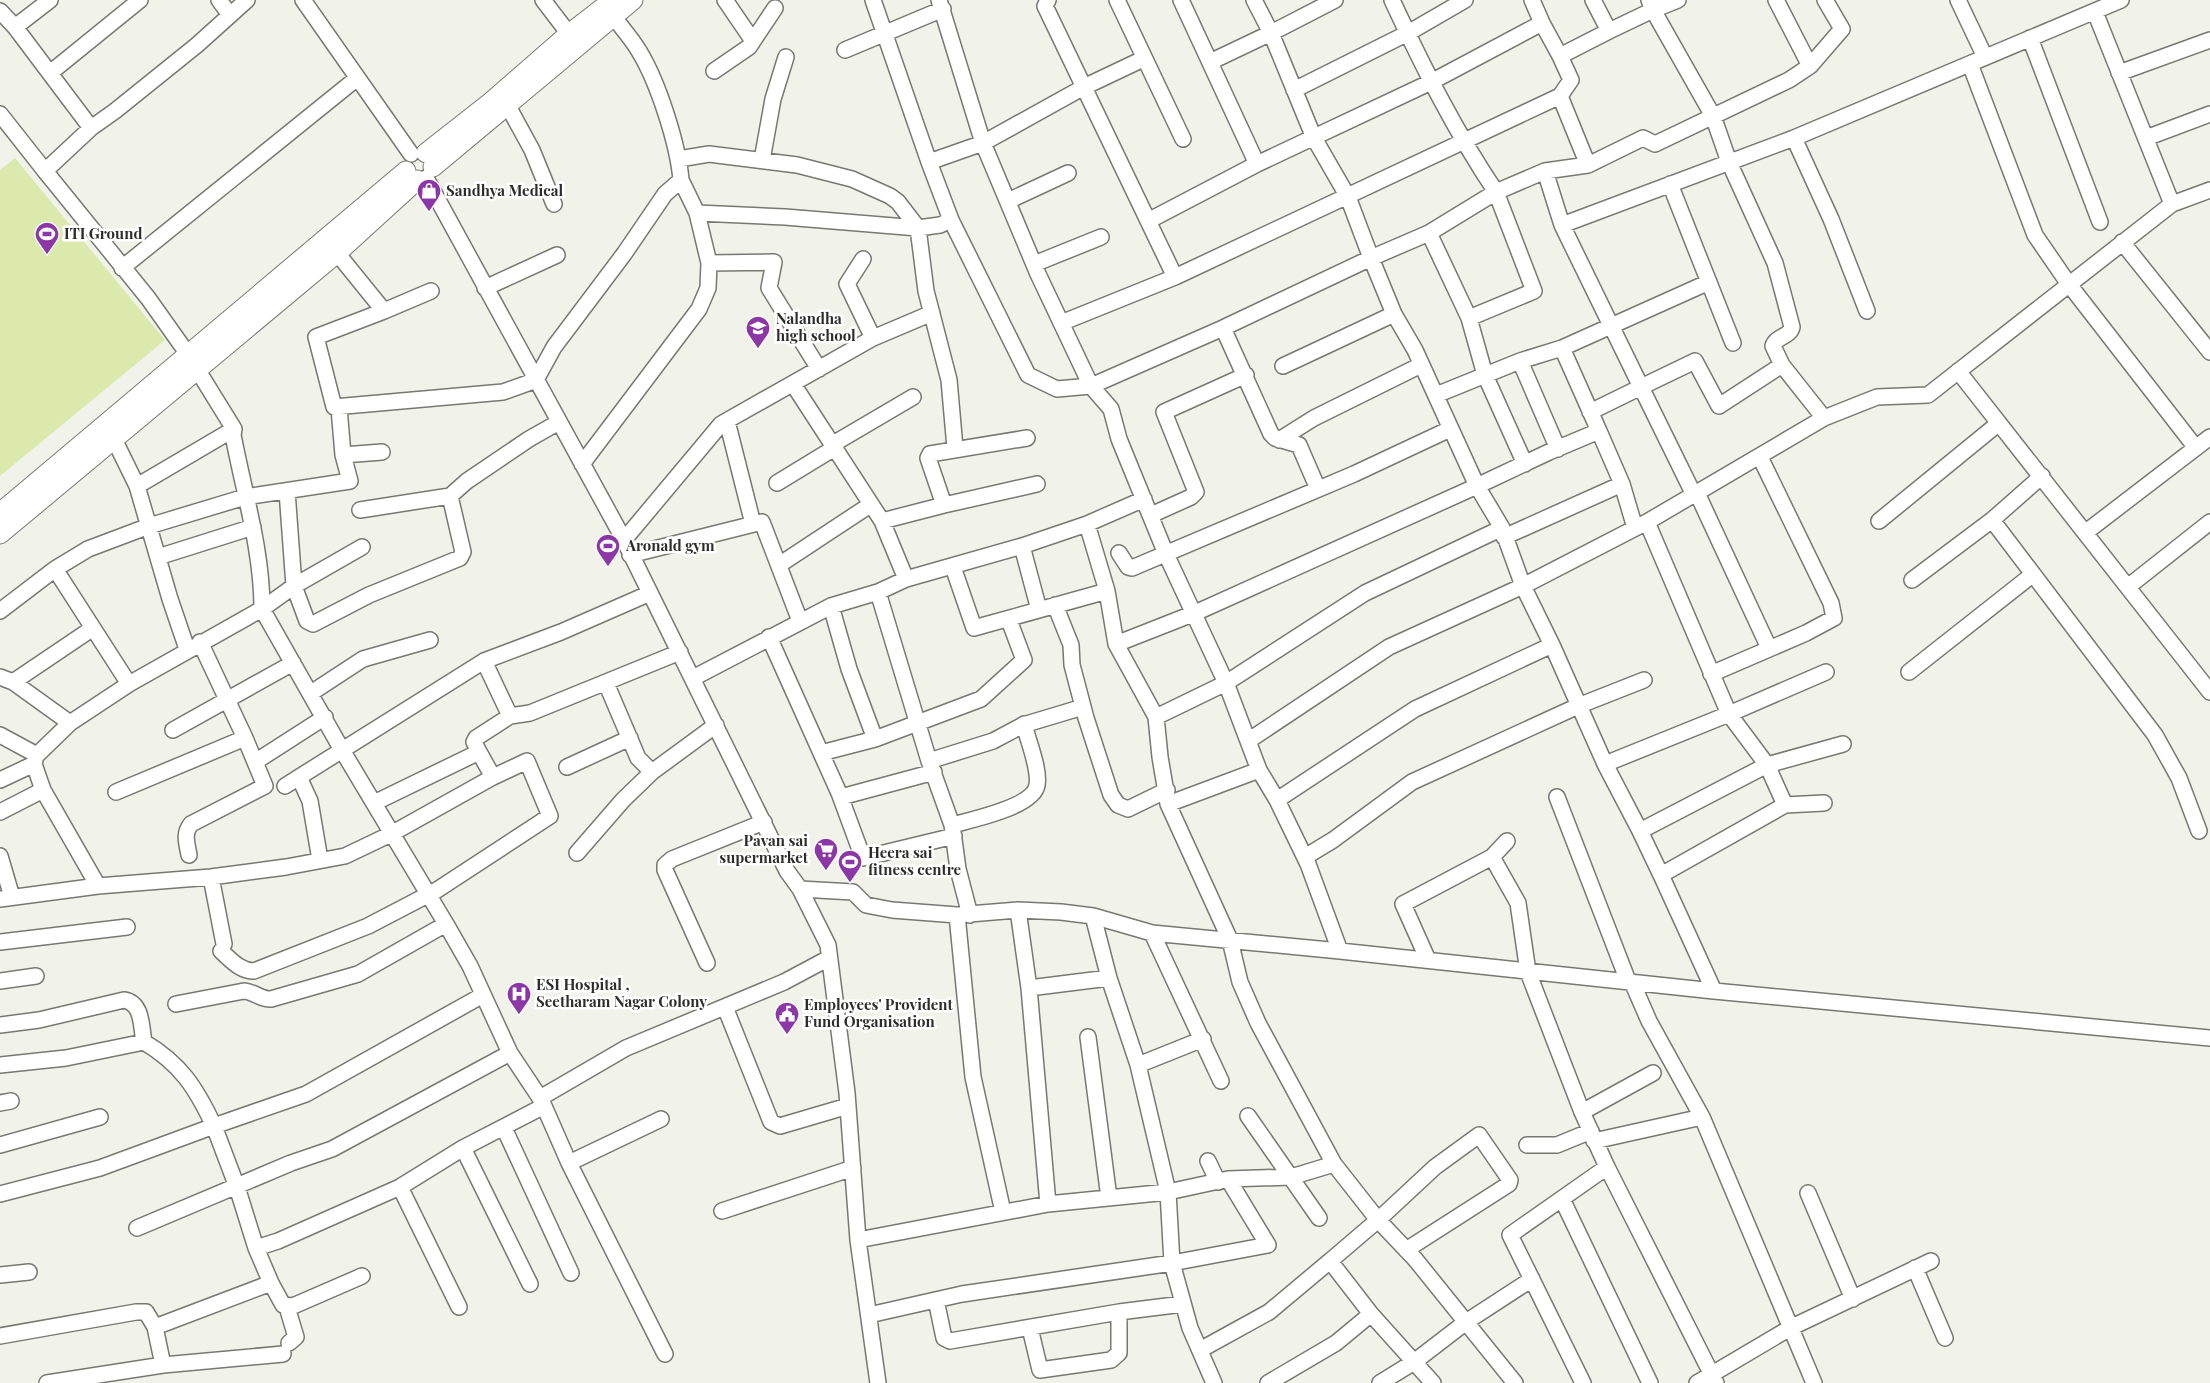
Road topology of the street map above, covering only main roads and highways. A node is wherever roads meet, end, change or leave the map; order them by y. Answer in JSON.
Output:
{"nodes":[{"id":1,"x":633,"y":0,"type":"edge"},
{"id":2,"x":613,"y":8,"type":"edge"},
{"id":3,"x":420,"y":167,"type":"junction"},
{"id":4,"x":0,"y":513,"type":"edge"},
{"id":5,"x":0,"y":534,"type":"edge"}],
"edges":[{"from":1,"to":2,"type":"main road"},
{"from":2,"to":3,"type":"main road"},
{"from":2,"to":3,"type":"main road"},
{"from":3,"to":4,"type":"main road"},
{"from":3,"to":5,"type":"main road"}]}
